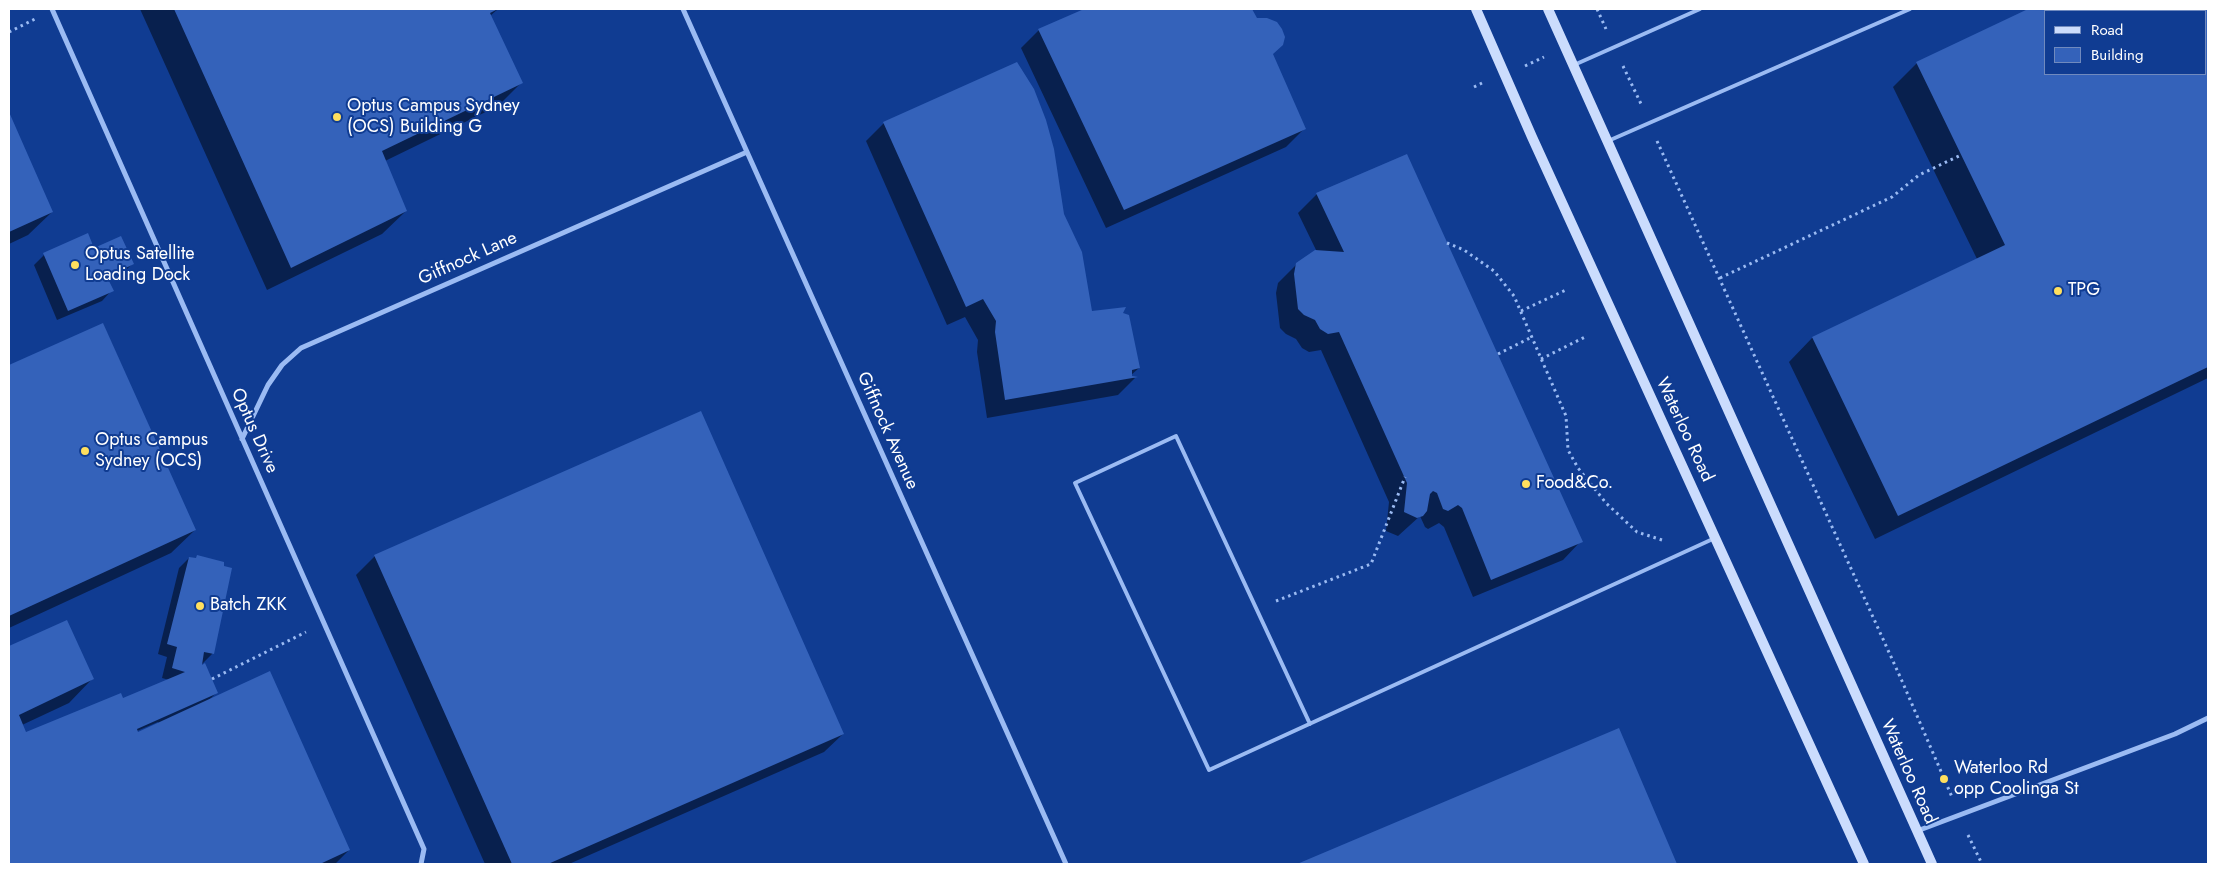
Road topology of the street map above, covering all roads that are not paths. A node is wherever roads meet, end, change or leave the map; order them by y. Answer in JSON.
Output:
{"nodes":[{"id":1,"x":52,"y":9,"type":"edge"},
{"id":2,"x":683,"y":9,"type":"edge"},
{"id":3,"x":1476,"y":9,"type":"edge"},
{"id":4,"x":1548,"y":9,"type":"edge"},
{"id":5,"x":1700,"y":9,"type":"edge"},
{"id":6,"x":1910,"y":9,"type":"edge"},
{"id":7,"x":1573,"y":66,"type":"junction"},
{"id":8,"x":1607,"y":142,"type":"junction"},
{"id":9,"x":747,"y":152,"type":"junction"},
{"id":10,"x":242,"y":439,"type":"junction"},
{"id":11,"x":1715,"y":538,"type":"junction"},
{"id":12,"x":2208,"y":718,"type":"edge"},
{"id":13,"x":1310,"y":724,"type":"junction"},
{"id":14,"x":1917,"y":831,"type":"junction"},
{"id":15,"x":421,"y":864,"type":"edge"},
{"id":16,"x":1066,"y":864,"type":"edge"},
{"id":17,"x":1864,"y":864,"type":"edge"},
{"id":18,"x":1932,"y":864,"type":"edge"}],
"edges":[{"from":1,"to":10,"type":"street","name":"Optus Drive"},
{"from":2,"to":9,"type":"street","name":"Giffnock Avenue"},
{"from":3,"to":11,"type":"street","name":"Waterloo Road"},
{"from":4,"to":7,"type":"street","name":"Waterloo Road"},
{"from":5,"to":7,"type":"lane"},
{"from":6,"to":8,"type":"lane"},
{"from":7,"to":8,"type":"street","name":"Waterloo Road"},
{"from":8,"to":14,"type":"street","name":"Waterloo Road"},
{"from":9,"to":10,"type":"street","name":"Giffnock Lane"},
{"from":9,"to":16,"type":"street","name":"Giffnock Avenue"},
{"from":10,"to":15,"type":"street","name":"Optus Drive"},
{"from":11,"to":13,"type":"lane"},
{"from":11,"to":17,"type":"street","name":"Waterloo Road"},
{"from":12,"to":14,"type":"street"},
{"from":13,"to":13,"type":"lane"},
{"from":14,"to":18,"type":"street","name":"Waterloo Road"}]}
